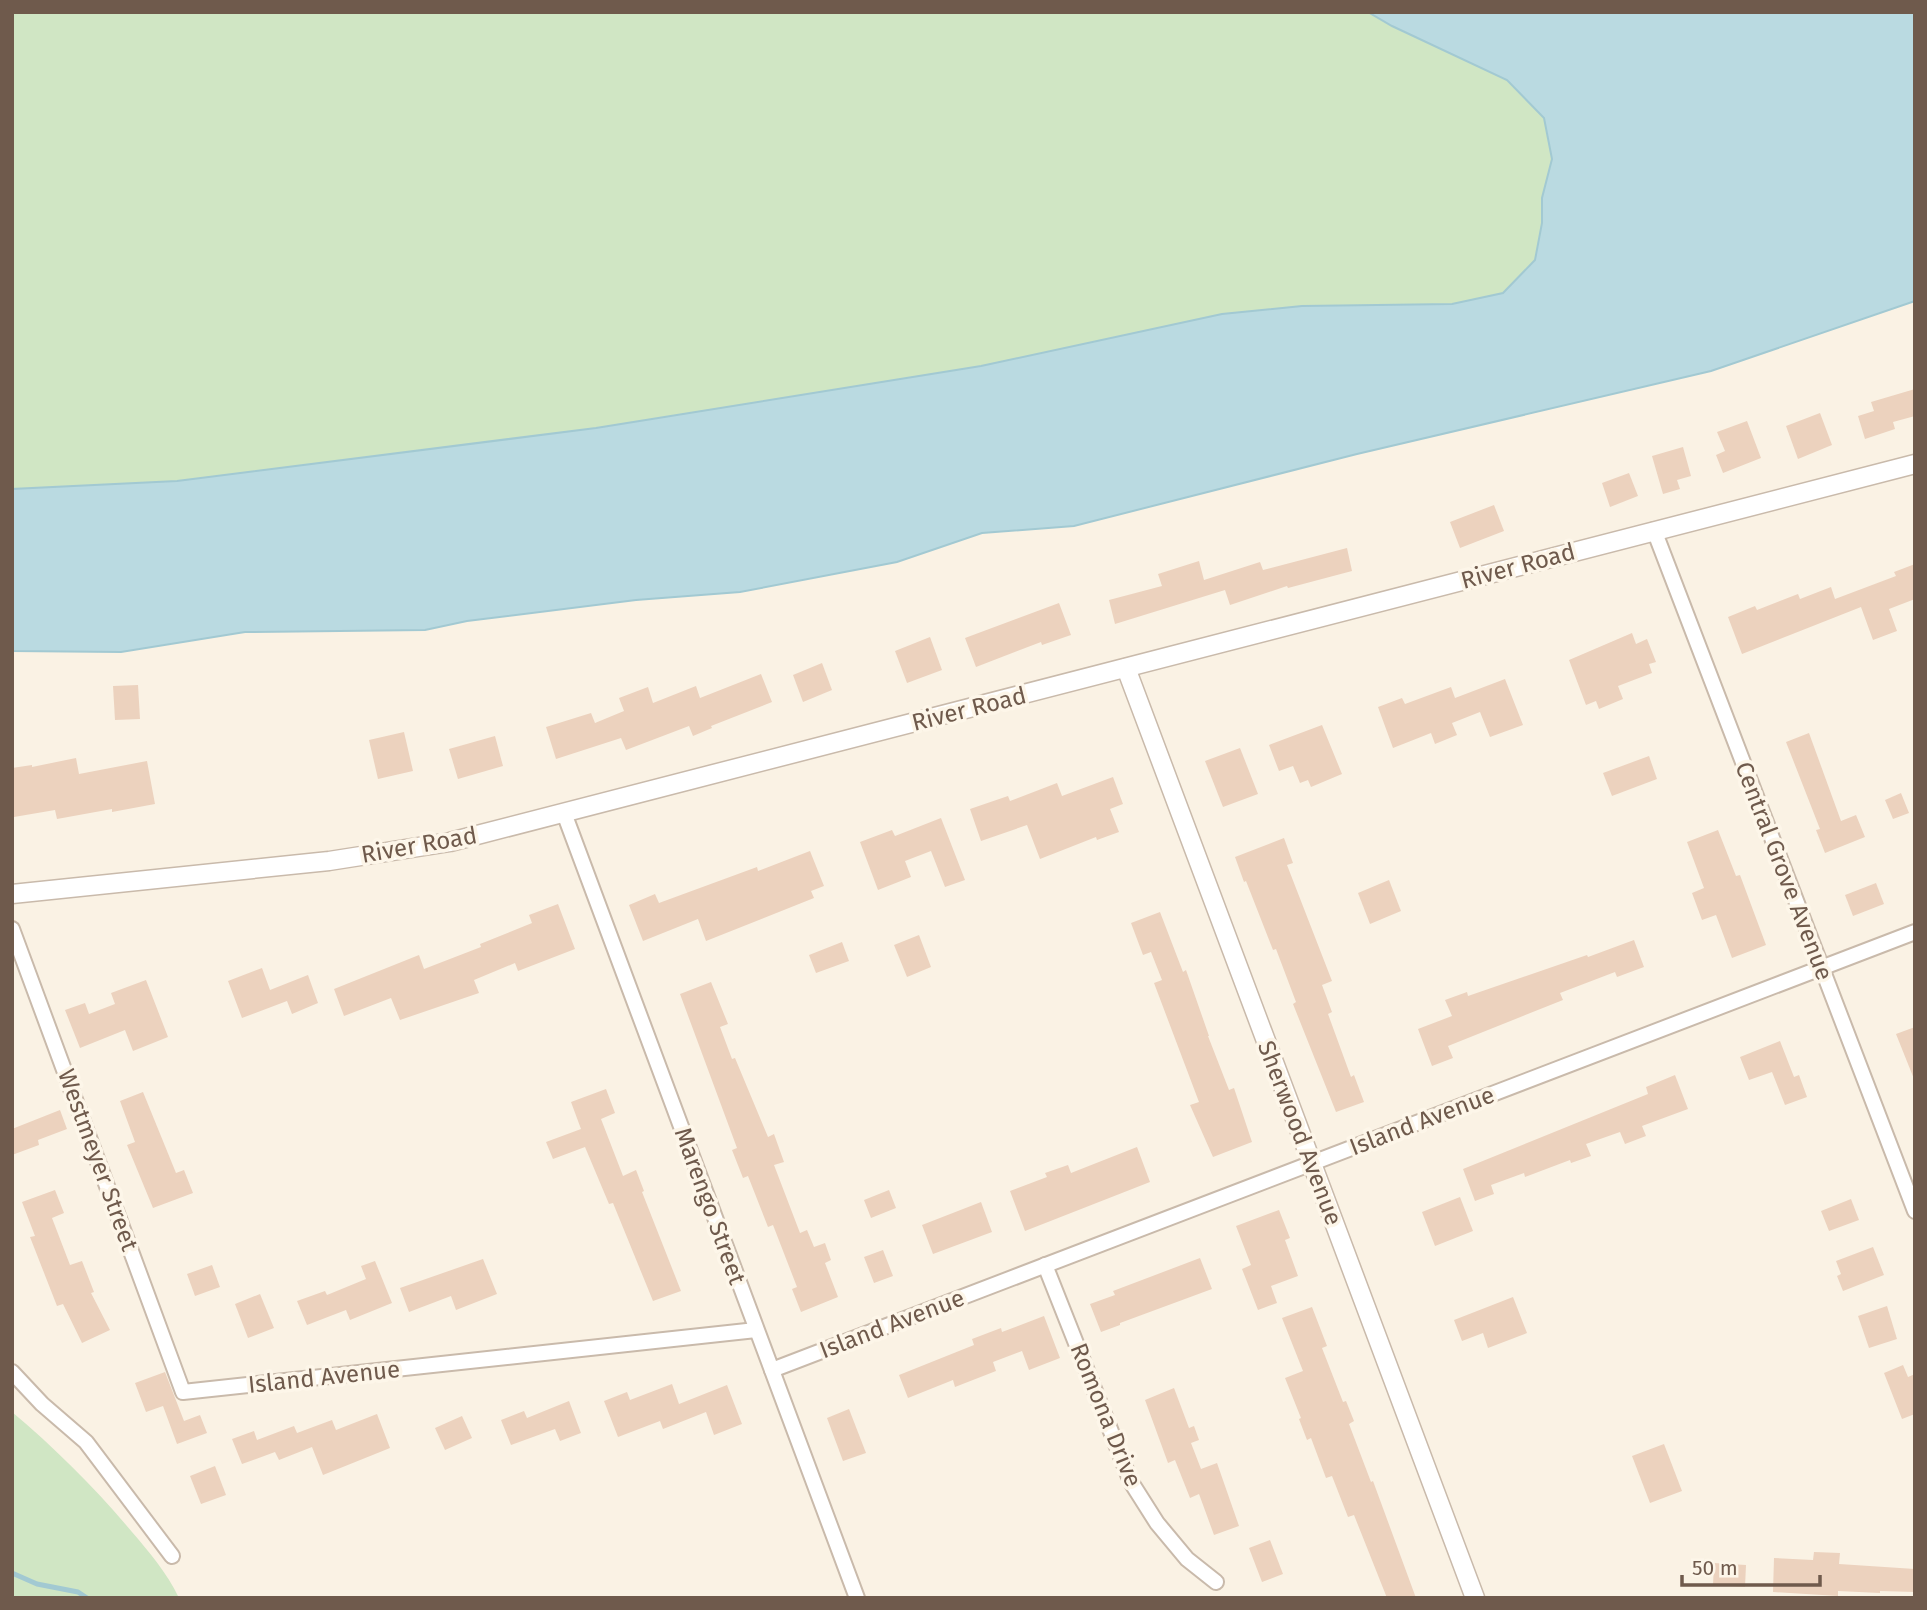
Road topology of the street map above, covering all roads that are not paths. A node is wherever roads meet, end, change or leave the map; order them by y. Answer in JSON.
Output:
{"nodes":[{"id":1,"x":1915,"y":464,"type":"edge"},
{"id":2,"x":1654,"y":530,"type":"junction"},
{"id":3,"x":1126,"y":668,"type":"junction"},
{"id":4,"x":564,"y":813,"type":"junction"},
{"id":5,"x":12,"y":894,"type":"edge"},
{"id":6,"x":12,"y":929,"type":"edge"},
{"id":7,"x":1915,"y":932,"type":"edge"},
{"id":8,"x":1821,"y":968,"type":"junction"},
{"id":9,"x":1312,"y":1163,"type":"junction"},
{"id":10,"x":1915,"y":1211,"type":"edge"},
{"id":11,"x":1045,"y":1265,"type":"junction"},
{"id":12,"x":756,"y":1330,"type":"junction"},
{"id":13,"x":772,"y":1370,"type":"junction"},
{"id":14,"x":12,"y":1372,"type":"edge"},
{"id":15,"x":183,"y":1392,"type":"joint"},
{"id":16,"x":172,"y":1556,"type":"dead end"},
{"id":17,"x":1216,"y":1582,"type":"dead end"},
{"id":18,"x":857,"y":1598,"type":"edge"},
{"id":19,"x":1475,"y":1598,"type":"edge"}],
"edges":[{"from":1,"to":2,"type":"street","name":"River Road"},
{"from":2,"to":3,"type":"street","name":"River Road"},
{"from":2,"to":8,"type":"street","name":"Central Grove Avenue"},
{"from":3,"to":4,"type":"street","name":"River Road"},
{"from":3,"to":9,"type":"street","name":"Sherwood Avenue"},
{"from":4,"to":5,"type":"street","name":"River Road"},
{"from":4,"to":12,"type":"street","name":"Marengo Street"},
{"from":6,"to":15,"type":"street","name":"Westmeyer Street"},
{"from":7,"to":8,"type":"street","name":"Island Avenue"},
{"from":8,"to":9,"type":"street","name":"Island Avenue"},
{"from":8,"to":10,"type":"street","name":"Central Grove Avenue"},
{"from":9,"to":11,"type":"street","name":"Island Avenue"},
{"from":9,"to":19,"type":"street","name":"Sherwood Avenue"},
{"from":11,"to":13,"type":"street","name":"Island Avenue"},
{"from":11,"to":17,"type":"street","name":"Romona Drive"},
{"from":12,"to":13,"type":"street","name":"Marengo Street"},
{"from":12,"to":15,"type":"street","name":"Island Avenue"},
{"from":13,"to":18,"type":"street","name":"Marengo Street"},
{"from":14,"to":16,"type":"street"}]}
